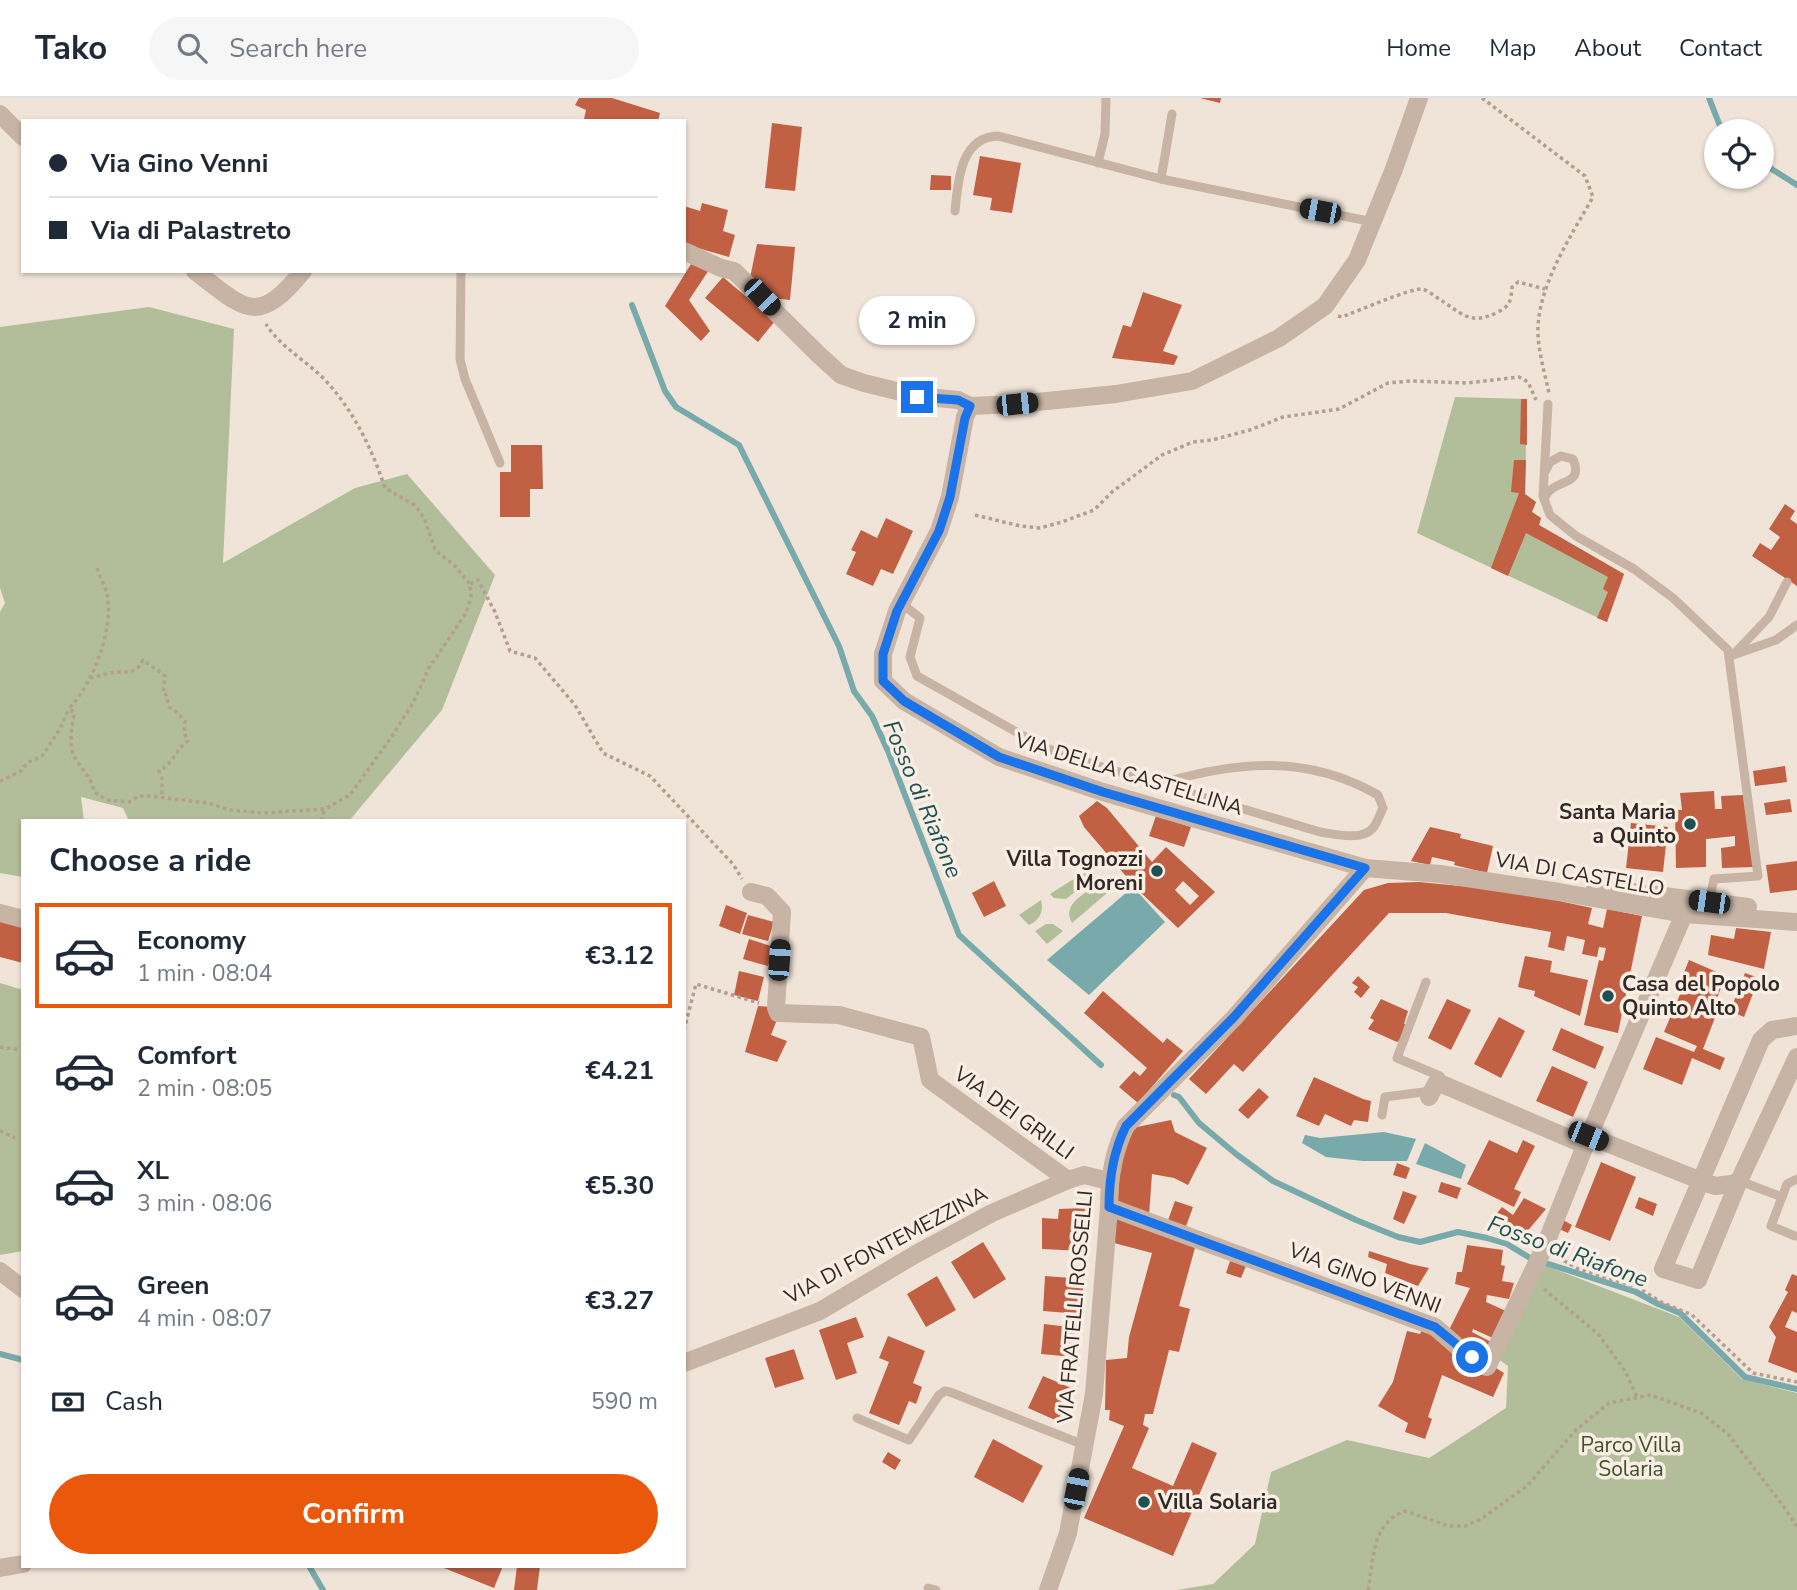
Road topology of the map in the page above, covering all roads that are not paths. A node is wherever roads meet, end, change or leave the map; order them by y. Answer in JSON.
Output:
{"nodes":[{"id":1,"x":1107,"y":98,"type":"edge"},
{"id":2,"x":1419,"y":98,"type":"edge"},
{"id":3,"x":0,"y":114,"type":"edge"},
{"id":4,"x":1172,"y":114,"type":"dead end"},
{"id":5,"x":21,"y":135,"type":"edge"},
{"id":6,"x":1098,"y":163,"type":"junction"},
{"id":7,"x":1161,"y":179,"type":"junction"},
{"id":8,"x":955,"y":211,"type":"dead end"},
{"id":9,"x":1373,"y":222,"type":"junction"},
{"id":10,"x":686,"y":252,"type":"edge"},
{"id":11,"x":198,"y":273,"type":"edge"},
{"id":12,"x":301,"y":273,"type":"edge"},
{"id":13,"x":461,"y":273,"type":"edge"},
{"id":14,"x":1548,"y":404,"type":"road end"},
{"id":15,"x":970,"y":406,"type":"junction"},
{"id":16,"x":500,"y":463,"type":"dead end"},
{"id":17,"x":1544,"y":479,"type":"junction"},
{"id":18,"x":1544,"y":500,"type":"junction"},
{"id":19,"x":1787,"y":582,"type":"dead end"},
{"id":20,"x":901,"y":603,"type":"junction"},
{"id":21,"x":1797,"y":625,"type":"edge"},
{"id":22,"x":1730,"y":656,"type":"junction"},
{"id":23,"x":1159,"y":784,"type":"junction"},
{"id":24,"x":1365,"y":868,"type":"junction"},
{"id":25,"x":1398,"y":872,"type":"joint"},
{"id":26,"x":751,"y":892,"type":"road end"},
{"id":27,"x":1559,"y":892,"type":"junction"},
{"id":28,"x":1709,"y":902,"type":"junction"},
{"id":29,"x":1797,"y":911,"type":"edge"},
{"id":30,"x":0,"y":913,"type":"edge"},
{"id":31,"x":1684,"y":914,"type":"junction"},
{"id":32,"x":21,"y":918,"type":"edge"},
{"id":33,"x":1797,"y":922,"type":"edge"},
{"id":34,"x":1426,"y":982,"type":"dead end"},
{"id":35,"x":1797,"y":1026,"type":"edge"},
{"id":36,"x":1797,"y":1057,"type":"edge"},
{"id":37,"x":1435,"y":1087,"type":"junction"},
{"id":38,"x":1382,"y":1115,"type":"dead end"},
{"id":39,"x":1587,"y":1141,"type":"junction"},
{"id":40,"x":1797,"y":1178,"type":"edge"},
{"id":41,"x":1069,"y":1180,"type":"junction"},
{"id":42,"x":1700,"y":1180,"type":"junction"},
{"id":43,"x":1109,"y":1181,"type":"junction"},
{"id":44,"x":1739,"y":1182,"type":"junction"},
{"id":45,"x":1782,"y":1197,"type":"junction"},
{"id":46,"x":1109,"y":1207,"type":"junction"},
{"id":47,"x":1795,"y":1236,"type":"edge"},
{"id":48,"x":0,"y":1271,"type":"edge"},
{"id":49,"x":21,"y":1287,"type":"edge"},
{"id":50,"x":686,"y":1362,"type":"edge"},
{"id":51,"x":857,"y":1418,"type":"dead end"},
{"id":52,"x":1084,"y":1445,"type":"junction"},
{"id":53,"x":21,"y":1564,"type":"edge"},
{"id":54,"x":0,"y":1568,"type":"edge"},
{"id":55,"x":1048,"y":1590,"type":"edge"}],
"edges":[{"from":1,"to":6,"type":"lane"},
{"from":2,"to":9,"type":"street"},
{"from":3,"to":5,"type":"street"},
{"from":4,"to":7,"type":"lane"},
{"from":6,"to":7,"type":"lane"},
{"from":6,"to":8,"type":"lane"},
{"from":7,"to":9,"type":"lane"},
{"from":9,"to":15,"type":"street"},
{"from":10,"to":15,"type":"street"},
{"from":11,"to":12,"type":"street"},
{"from":13,"to":16,"type":"lane"},
{"from":14,"to":17,"type":"lane"},
{"from":15,"to":20,"type":"street","name":"VIA DELLA CASTELLINA"},
{"from":17,"to":18,"type":"lane"},
{"from":17,"to":18,"type":"lane"},
{"from":18,"to":22,"type":"lane"},
{"from":19,"to":22,"type":"lane"},
{"from":20,"to":23,"type":"lane"},
{"from":20,"to":24,"type":"street","name":"VIA DELLA CASTELLINA"},
{"from":21,"to":22,"type":"lane"},
{"from":22,"to":28,"type":"lane"},
{"from":23,"to":23,"type":"lane"},
{"from":24,"to":25,"type":"street","name":"VIA DELLA CASTELLINA"},
{"from":24,"to":43,"type":"street","name":"VIA FRATELLI ROSSELLI"},
{"from":25,"to":27,"type":"street","name":"VIA DI CASTELLO"},
{"from":26,"to":41,"type":"street","name":"VIA DEI GRILLI"},
{"from":27,"to":28,"type":"street"},
{"from":27,"to":31,"type":"street","name":"VIA DI CASTELLO"},
{"from":28,"to":29,"type":"street"},
{"from":30,"to":32,"type":"street"},
{"from":31,"to":33,"type":"street","name":"VIA DI CASTELLO"},
{"from":31,"to":39,"type":"street","name":"VIA GINO VENNI"},
{"from":34,"to":37,"type":"lane"},
{"from":35,"to":42,"type":"street"},
{"from":36,"to":44,"type":"street"},
{"from":37,"to":38,"type":"lane"},
{"from":37,"to":39,"type":"street"},
{"from":39,"to":42,"type":"street"},
{"from":39,"to":46,"type":"street","name":"VIA GINO VENNI"},
{"from":40,"to":45,"type":"lane"},
{"from":41,"to":43,"type":"street","name":"VIA DI FONTEMEZZINA"},
{"from":41,"to":50,"type":"street","name":"VIA DI FONTEMEZZINA"},
{"from":42,"to":44,"type":"street"},
{"from":42,"to":44,"type":"street"},
{"from":43,"to":46,"type":"street","name":"VIA FRATELLI ROSSELLI"},
{"from":44,"to":45,"type":"lane"},
{"from":45,"to":47,"type":"lane"},
{"from":46,"to":52,"type":"street","name":"VIA FRATELLI ROSSELLI"},
{"from":48,"to":49,"type":"street"},
{"from":51,"to":52,"type":"lane"},
{"from":52,"to":55,"type":"street","name":"VIA FRATELLI ROSSELLI"},
{"from":53,"to":54,"type":"street"}]}
